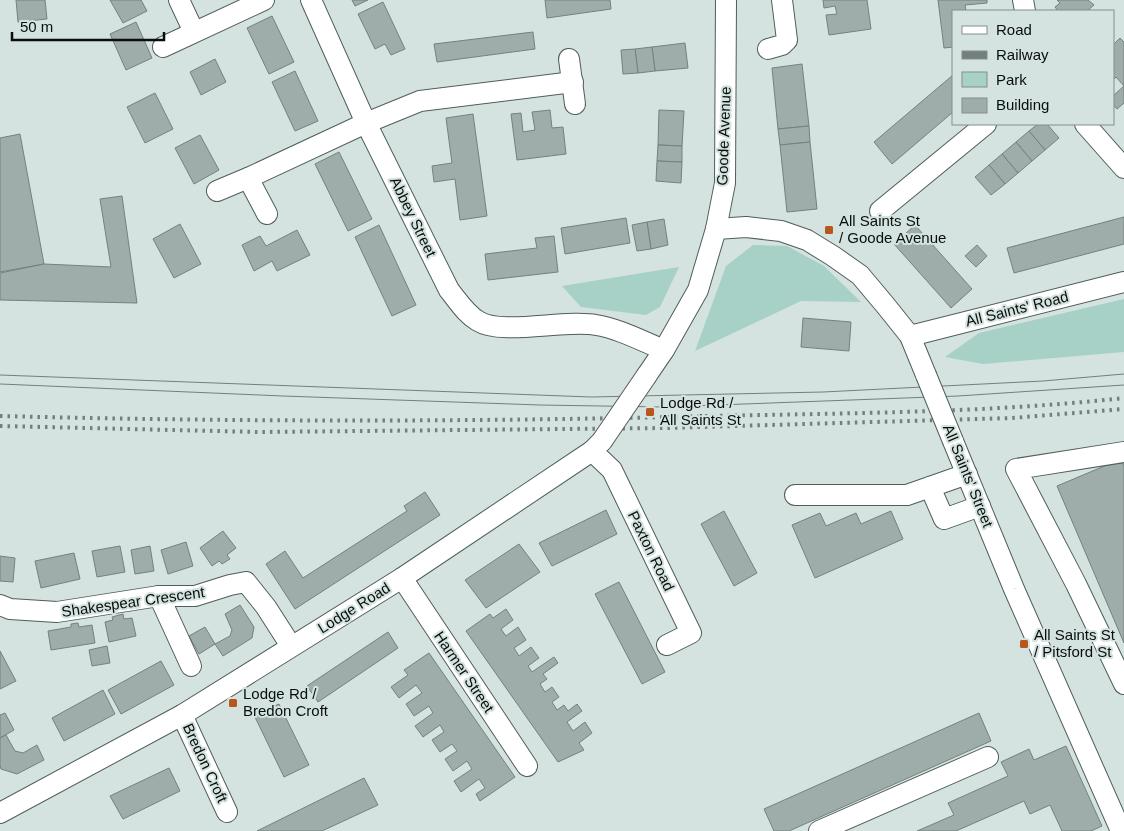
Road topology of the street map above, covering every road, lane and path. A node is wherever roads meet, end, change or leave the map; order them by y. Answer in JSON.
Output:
{"nodes":[{"id":1,"x":179,"y":0,"type":"edge"},
{"id":2,"x":264,"y":0,"type":"edge"},
{"id":3,"x":311,"y":0,"type":"edge"},
{"id":4,"x":726,"y":0,"type":"edge"},
{"id":5,"x":782,"y":0,"type":"edge"},
{"id":6,"x":194,"y":32,"type":"junction"},
{"id":7,"x":163,"y":47,"type":"dead end"},
{"id":8,"x":768,"y":49,"type":"dead end"},
{"id":9,"x":569,"y":59,"type":"dead end"},
{"id":10,"x":573,"y":82,"type":"junction"},
{"id":11,"x":575,"y":104,"type":"dead end"},
{"id":12,"x":366,"y":123,"type":"junction"},
{"id":13,"x":985,"y":125,"type":"edge"},
{"id":14,"x":1086,"y":125,"type":"edge"},
{"id":15,"x":1124,"y":168,"type":"edge"},
{"id":16,"x":248,"y":178,"type":"junction"},
{"id":17,"x":217,"y":191,"type":"dead end"},
{"id":18,"x":880,"y":211,"type":"dead end"},
{"id":19,"x":267,"y":214,"type":"dead end"},
{"id":20,"x":716,"y":229,"type":"junction"},
{"id":21,"x":1124,"y":282,"type":"edge"},
{"id":22,"x":910,"y":336,"type":"junction"},
{"id":23,"x":664,"y":350,"type":"junction"},
{"id":24,"x":597,"y":446,"type":"junction"},
{"id":25,"x":1124,"y":452,"type":"edge"},
{"id":26,"x":967,"y":474,"type":"junction"},
{"id":27,"x":930,"y":487,"type":"junction"},
{"id":28,"x":795,"y":495,"type":"dead end"},
{"id":29,"x":980,"y":506,"type":"junction"},
{"id":30,"x":402,"y":578,"type":"junction"},
{"id":31,"x":159,"y":596,"type":"junction"},
{"id":32,"x":0,"y":605,"type":"edge"},
{"id":33,"x":666,"y":644,"type":"dead end"},
{"id":34,"x":291,"y":646,"type":"junction"},
{"id":35,"x":191,"y":666,"type":"dead end"},
{"id":36,"x":1124,"y":684,"type":"edge"},
{"id":37,"x":182,"y":715,"type":"junction"},
{"id":38,"x":988,"y":757,"type":"dead end"},
{"id":39,"x":527,"y":766,"type":"dead end"},
{"id":40,"x":2,"y":806,"type":"edge"},
{"id":41,"x":227,"y":812,"type":"dead end"},
{"id":42,"x":819,"y":831,"type":"edge"},
{"id":43,"x":1121,"y":831,"type":"edge"}],
"edges":[{"from":1,"to":6,"type":"street"},
{"from":2,"to":6,"type":"street"},
{"from":3,"to":12,"type":"street","name":"Abbey Street"},
{"from":4,"to":20,"type":"street","name":"Goode Avenue"},
{"from":5,"to":8,"type":"street"},
{"from":6,"to":7,"type":"street"},
{"from":9,"to":10,"type":"street"},
{"from":10,"to":11,"type":"street"},
{"from":10,"to":12,"type":"street"},
{"from":12,"to":16,"type":"street"},
{"from":12,"to":23,"type":"street","name":"Abbey Street"},
{"from":13,"to":18,"type":"street"},
{"from":14,"to":15,"type":"street"},
{"from":16,"to":17,"type":"street"},
{"from":16,"to":19,"type":"street"},
{"from":20,"to":22,"type":"street","name":"All Saints' Street"},
{"from":20,"to":23,"type":"street","name":"Goode Avenue"},
{"from":21,"to":22,"type":"street","name":"All Saints' Road"},
{"from":22,"to":26,"type":"street","name":"All Saints' Street","bridge":true},
{"from":23,"to":24,"type":"street","name":"Lodge Road","bridge":true},
{"from":24,"to":30,"type":"street","name":"Lodge Road"},
{"from":24,"to":33,"type":"street","name":"Paxton Road"},
{"from":25,"to":36,"type":"street"},
{"from":26,"to":27,"type":"street"},
{"from":26,"to":29,"type":"street","name":"All Saints' Street"},
{"from":27,"to":28,"type":"street"},
{"from":27,"to":29,"type":"street"},
{"from":29,"to":43,"type":"street","name":"All Saints' Street"},
{"from":30,"to":34,"type":"street","name":"Lodge Road"},
{"from":30,"to":39,"type":"street","name":"Harmer Street"},
{"from":31,"to":32,"type":"street","name":"Shakespear Crescent"},
{"from":31,"to":34,"type":"street","name":"Shakespear Crescent"},
{"from":31,"to":35,"type":"street"},
{"from":34,"to":37,"type":"street","name":"Lodge Road"},
{"from":37,"to":40,"type":"street","name":"Lodge Road"},
{"from":37,"to":41,"type":"street","name":"Bredon Croft"},
{"from":38,"to":42,"type":"street"}]}
